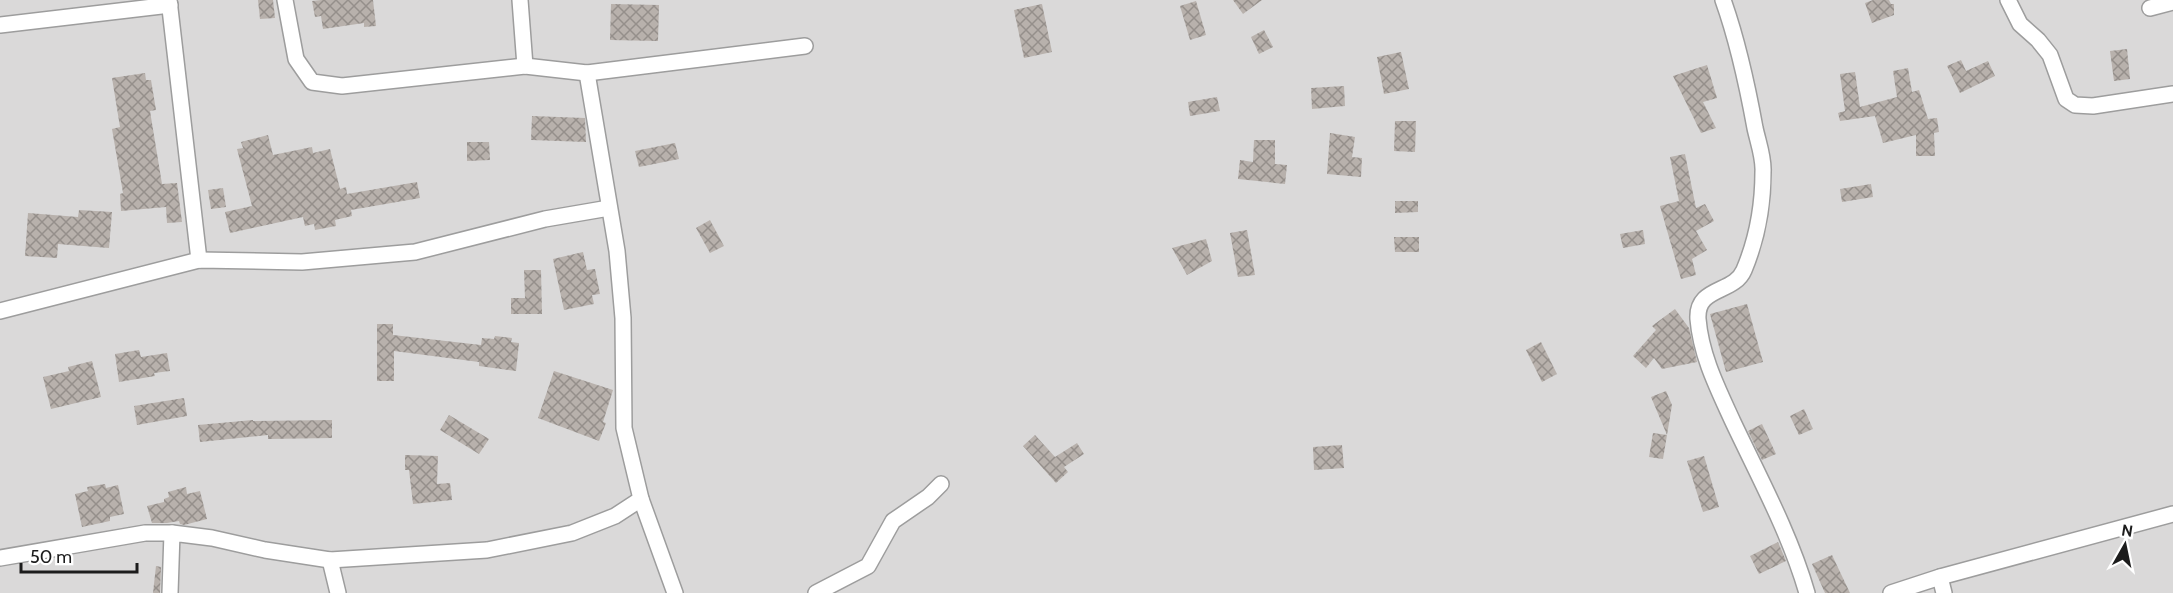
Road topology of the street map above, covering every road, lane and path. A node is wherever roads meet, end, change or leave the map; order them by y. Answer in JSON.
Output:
{"nodes":[{"id":1,"x":285,"y":0,"type":"edge"},
{"id":2,"x":520,"y":0,"type":"edge"},
{"id":3,"x":1723,"y":0,"type":"edge"},
{"id":4,"x":2008,"y":0,"type":"edge"},
{"id":5,"x":169,"y":2,"type":"edge"},
{"id":6,"x":2173,"y":2,"type":"edge"},
{"id":7,"x":2150,"y":8,"type":"dead end"},
{"id":8,"x":0,"y":25,"type":"edge"},
{"id":9,"x":805,"y":46,"type":"dead end"},
{"id":10,"x":525,"y":66,"type":"junction"},
{"id":11,"x":587,"y":73,"type":"junction"},
{"id":12,"x":2173,"y":94,"type":"edge"},
{"id":13,"x":609,"y":207,"type":"junction"},
{"id":14,"x":199,"y":260,"type":"junction"},
{"id":15,"x":0,"y":311,"type":"edge"},
{"id":16,"x":941,"y":484,"type":"dead end"},
{"id":17,"x":641,"y":499,"type":"junction"},
{"id":18,"x":2173,"y":514,"type":"edge"},
{"id":19,"x":172,"y":533,"type":"junction"},
{"id":20,"x":0,"y":558,"type":"edge"},
{"id":21,"x":330,"y":560,"type":"junction"},
{"id":22,"x":1940,"y":577,"type":"junction"},
{"id":23,"x":170,"y":593,"type":"edge"},
{"id":24,"x":338,"y":593,"type":"edge"},
{"id":25,"x":675,"y":593,"type":"edge"},
{"id":26,"x":816,"y":593,"type":"edge"},
{"id":27,"x":1807,"y":593,"type":"edge"},
{"id":28,"x":1891,"y":593,"type":"edge"},
{"id":29,"x":1944,"y":593,"type":"edge"}],
"edges":[{"from":1,"to":10,"type":"street"},
{"from":2,"to":10,"type":"street"},
{"from":3,"to":27,"type":"street"},
{"from":4,"to":12,"type":"street"},
{"from":5,"to":8,"type":"street"},
{"from":5,"to":14,"type":"street"},
{"from":6,"to":7,"type":"street"},
{"from":9,"to":11,"type":"street"},
{"from":10,"to":11,"type":"street"},
{"from":11,"to":13,"type":"street"},
{"from":13,"to":14,"type":"street"},
{"from":13,"to":17,"type":"street"},
{"from":14,"to":15,"type":"street"},
{"from":16,"to":26,"type":"street"},
{"from":17,"to":21,"type":"street"},
{"from":17,"to":25,"type":"street"},
{"from":18,"to":22,"type":"street"},
{"from":19,"to":20,"type":"street"},
{"from":19,"to":21,"type":"street"},
{"from":19,"to":23,"type":"street"},
{"from":21,"to":24,"type":"street"},
{"from":22,"to":28,"type":"street"},
{"from":22,"to":29,"type":"street"}]}
